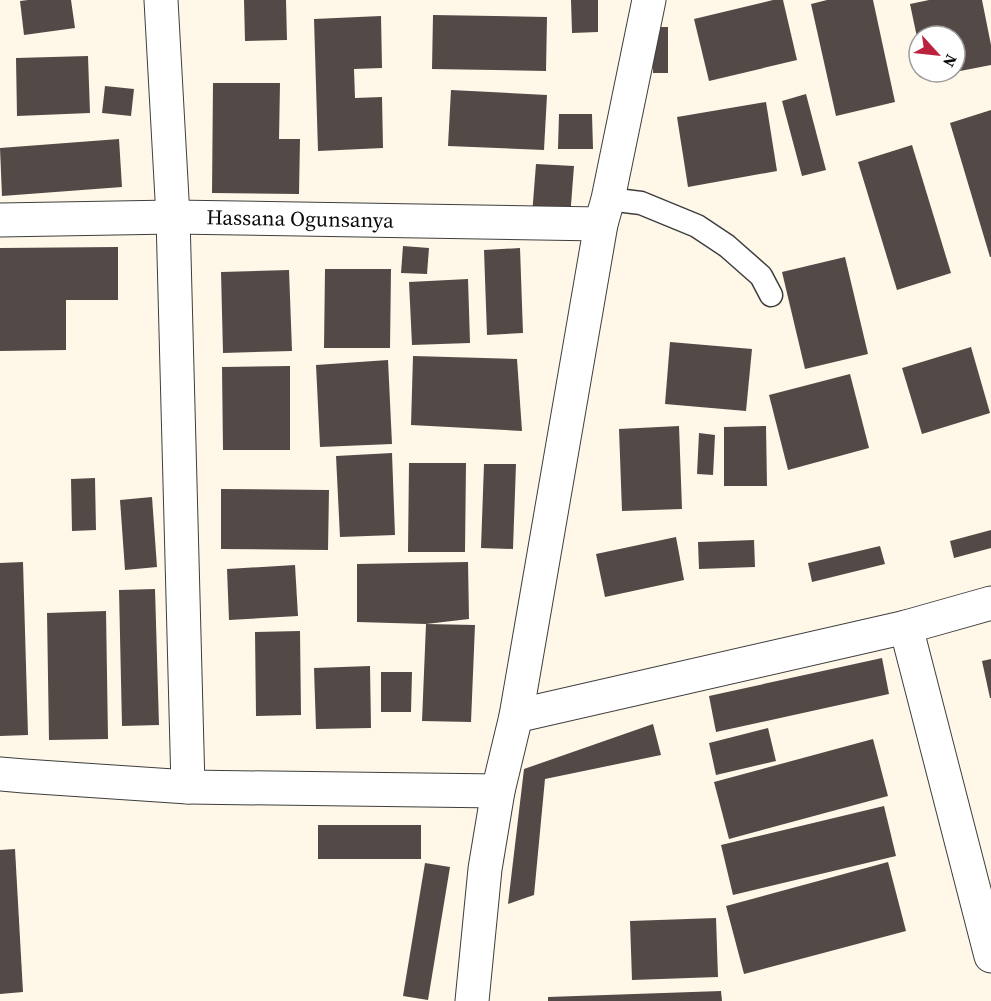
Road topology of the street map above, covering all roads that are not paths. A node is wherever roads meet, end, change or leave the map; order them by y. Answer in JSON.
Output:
{"nodes":[{"id":1,"x":161,"y":0,"type":"edge"},
{"id":2,"x":649,"y":0,"type":"edge"},
{"id":3,"x":604,"y":211,"type":"junction"},
{"id":4,"x":173,"y":217,"type":"junction"},
{"id":5,"x":0,"y":220,"type":"edge"},
{"id":6,"x":771,"y":295,"type":"dead end"},
{"id":7,"x":991,"y":603,"type":"edge"},
{"id":8,"x":906,"y":627,"type":"junction"},
{"id":9,"x":516,"y":716,"type":"junction"},
{"id":10,"x":0,"y":774,"type":"edge"},
{"id":11,"x":188,"y":787,"type":"junction"},
{"id":12,"x":498,"y":792,"type":"junction"},
{"id":13,"x":991,"y":956,"type":"edge"},
{"id":14,"x":472,"y":1001,"type":"edge"}],
"edges":[{"from":1,"to":4,"type":"street"},
{"from":2,"to":3,"type":"street"},
{"from":3,"to":4,"type":"street","name":"Hassana Ogunsanya"},
{"from":3,"to":6,"type":"lane"},
{"from":3,"to":9,"type":"street"},
{"from":4,"to":5,"type":"street","name":"Hassana Ogunsanya"},
{"from":4,"to":11,"type":"street"},
{"from":7,"to":8,"type":"street"},
{"from":8,"to":9,"type":"street"},
{"from":8,"to":13,"type":"street"},
{"from":9,"to":12,"type":"street"},
{"from":10,"to":11,"type":"street"},
{"from":11,"to":12,"type":"street"},
{"from":12,"to":14,"type":"street"}]}
